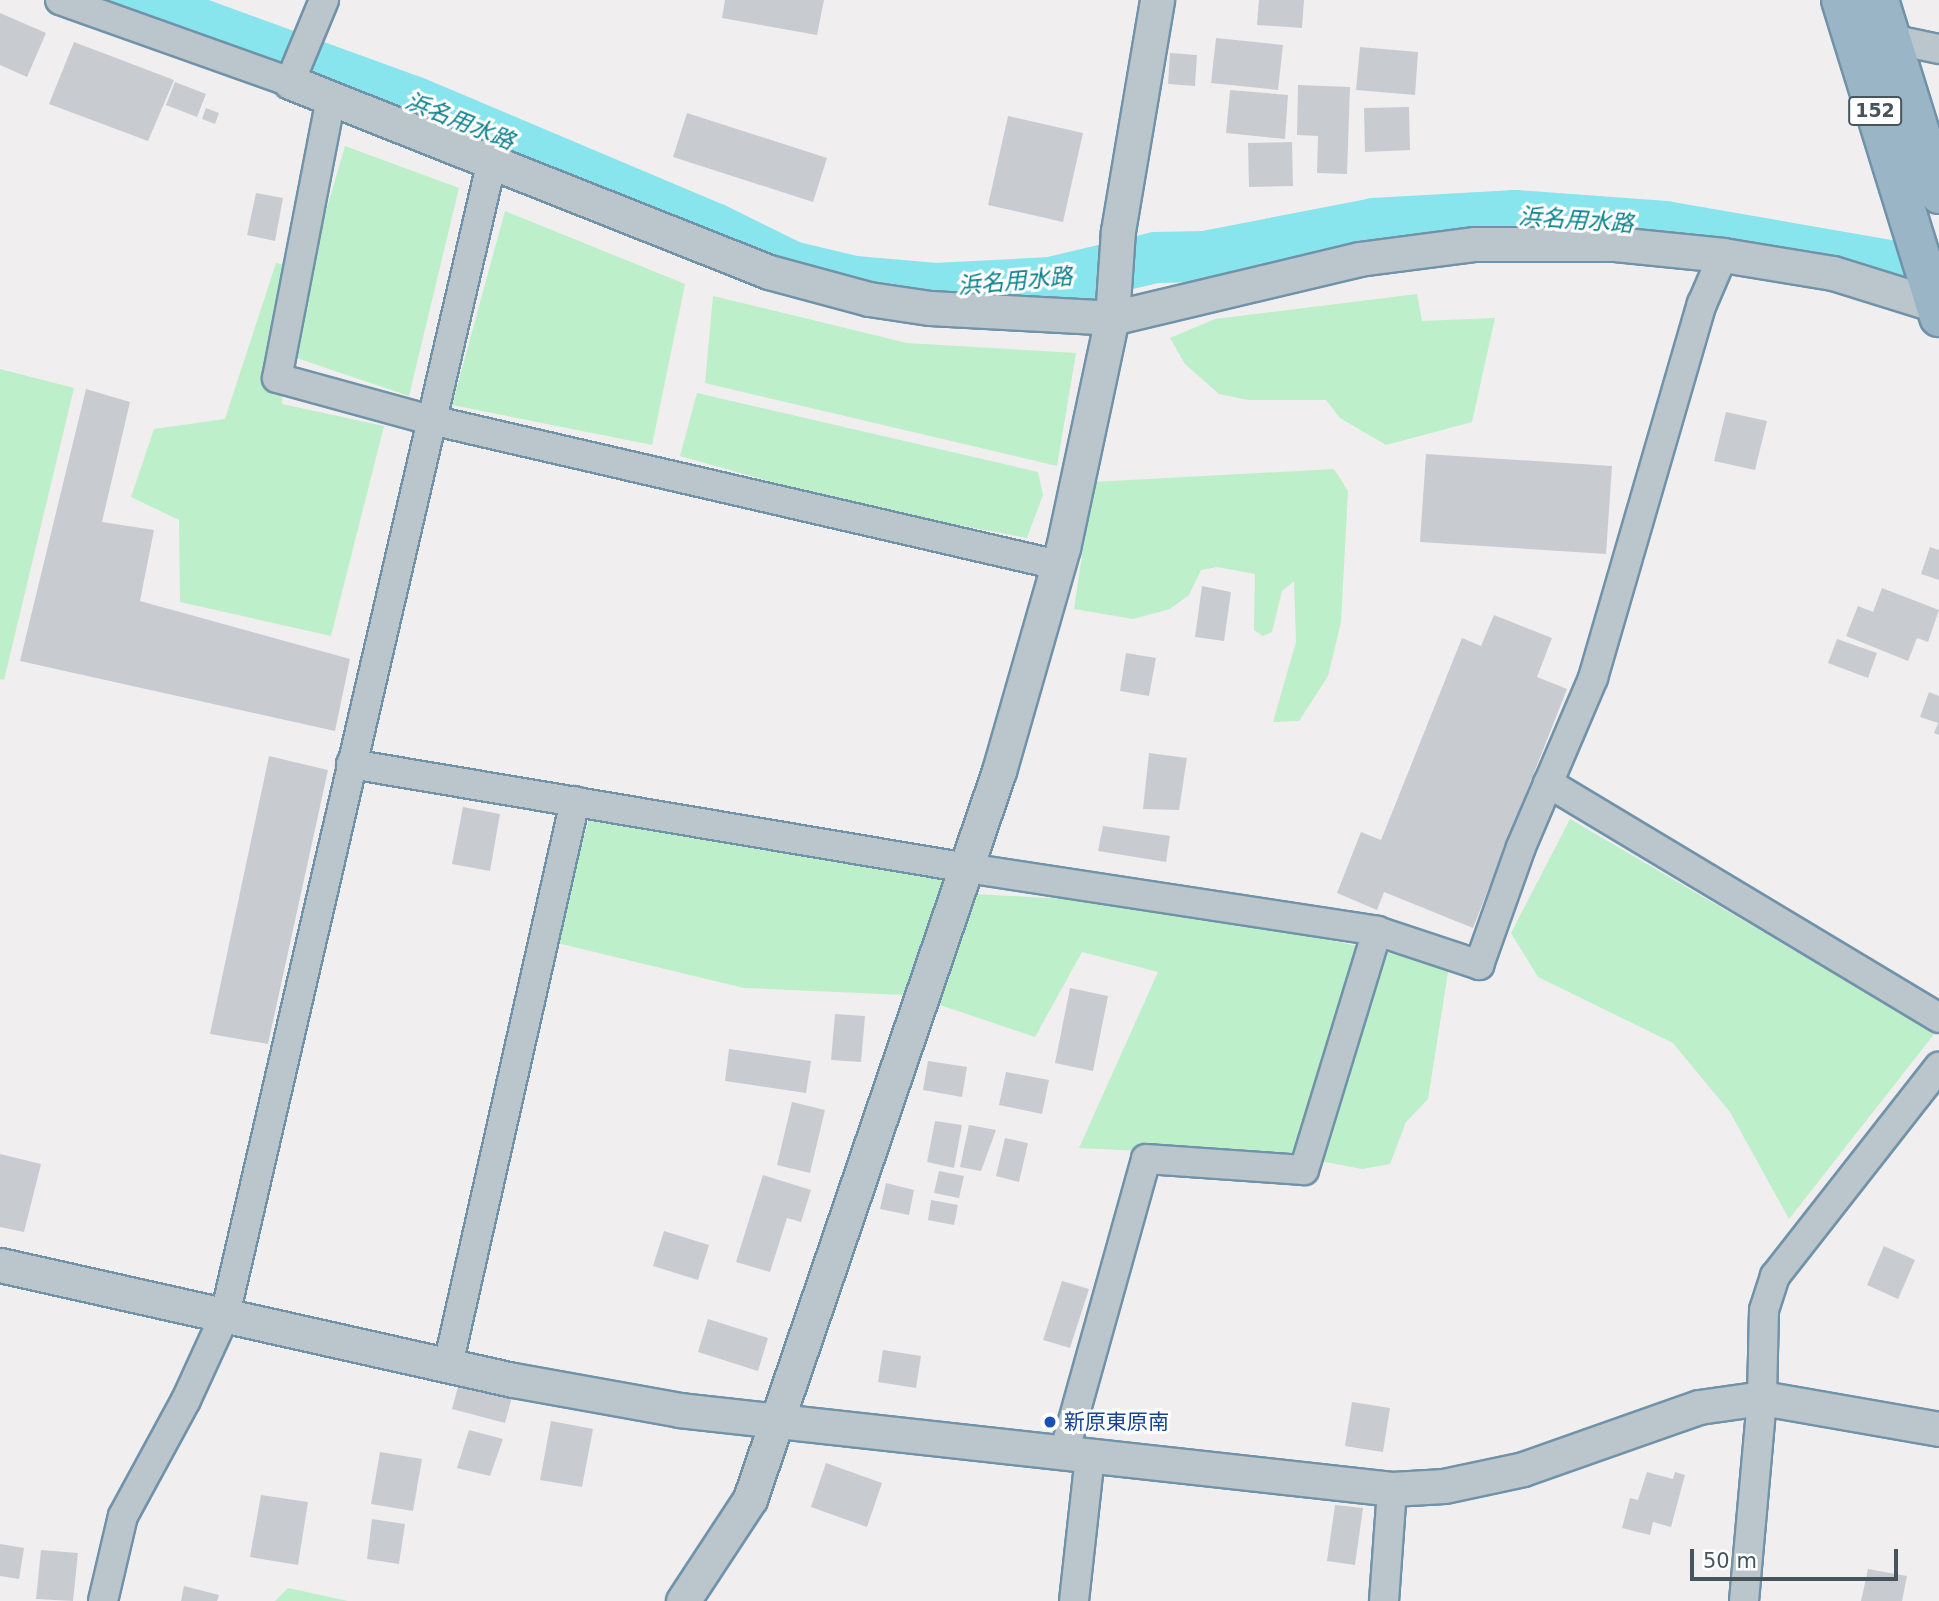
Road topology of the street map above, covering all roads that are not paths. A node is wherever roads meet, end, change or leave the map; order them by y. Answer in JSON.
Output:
{"nodes":[{"id":1,"x":60,"y":0,"type":"edge"},
{"id":2,"x":324,"y":0,"type":"edge"},
{"id":3,"x":1157,"y":0,"type":"edge"},
{"id":4,"x":1841,"y":0,"type":"edge"},
{"id":5,"x":1879,"y":0,"type":"edge"},
{"id":6,"x":1891,"y":39,"type":"junction"},
{"id":7,"x":1939,"y":49,"type":"edge"},
{"id":8,"x":293,"y":73,"type":"junction"},
{"id":9,"x":331,"y":98,"type":"junction"},
{"id":10,"x":492,"y":160,"type":"junction"},
{"id":11,"x":1939,"y":194,"type":"edge"},
{"id":12,"x":1723,"y":255,"type":"junction"},
{"id":13,"x":1113,"y":304,"type":"junction"},
{"id":14,"x":1936,"y":304,"type":"edge"},
{"id":15,"x":431,"y":420,"type":"junction"},
{"id":16,"x":1058,"y":565,"type":"junction"},
{"id":17,"x":351,"y":764,"type":"junction"},
{"id":18,"x":1548,"y":783,"type":"junction"},
{"id":19,"x":575,"y":801,"type":"junction"},
{"id":20,"x":967,"y":867,"type":"junction"},
{"id":21,"x":1377,"y":931,"type":"junction"},
{"id":22,"x":1939,"y":1018,"type":"edge"},
{"id":23,"x":1939,"y":1067,"type":"edge"},
{"id":24,"x":0,"y":1265,"type":"edge"},
{"id":25,"x":225,"y":1315,"type":"junction"},
{"id":26,"x":448,"y":1366,"type":"junction"},
{"id":27,"x":1762,"y":1398,"type":"junction"},
{"id":28,"x":776,"y":1422,"type":"junction"},
{"id":29,"x":1939,"y":1429,"type":"edge"},
{"id":30,"x":1077,"y":1455,"type":"junction"},
{"id":31,"x":1392,"y":1489,"type":"junction"},
{"id":32,"x":688,"y":1599,"type":"edge"},
{"id":33,"x":103,"y":1601,"type":"edge"},
{"id":34,"x":1074,"y":1601,"type":"edge"},
{"id":35,"x":1384,"y":1601,"type":"edge"},
{"id":36,"x":1744,"y":1601,"type":"edge"}],
"edges":[{"from":1,"to":8,"type":"street"},
{"from":2,"to":8,"type":"street"},
{"from":3,"to":13,"type":"street"},
{"from":4,"to":14,"type":"highway","number":"152"},
{"from":5,"to":6,"type":"highway","number":"152"},
{"from":6,"to":7,"type":"street"},
{"from":6,"to":11,"type":"highway","number":"152"},
{"from":8,"to":9,"type":"street"},
{"from":9,"to":10,"type":"street"},
{"from":9,"to":15,"type":"street"},
{"from":10,"to":13,"type":"street"},
{"from":10,"to":15,"type":"street"},
{"from":12,"to":13,"type":"street"},
{"from":12,"to":14,"type":"street"},
{"from":12,"to":18,"type":"street"},
{"from":13,"to":16,"type":"street"},
{"from":15,"to":16,"type":"street"},
{"from":15,"to":17,"type":"street"},
{"from":16,"to":20,"type":"street"},
{"from":17,"to":19,"type":"street"},
{"from":17,"to":25,"type":"street"},
{"from":18,"to":21,"type":"street"},
{"from":18,"to":22,"type":"street"},
{"from":19,"to":20,"type":"street"},
{"from":19,"to":26,"type":"street"},
{"from":20,"to":21,"type":"street"},
{"from":20,"to":28,"type":"street"},
{"from":21,"to":30,"type":"street"},
{"from":23,"to":27,"type":"street"},
{"from":24,"to":25,"type":"street"},
{"from":25,"to":26,"type":"street"},
{"from":25,"to":33,"type":"street"},
{"from":26,"to":28,"type":"street"},
{"from":27,"to":29,"type":"street"},
{"from":27,"to":31,"type":"street"},
{"from":27,"to":36,"type":"street"},
{"from":28,"to":30,"type":"street"},
{"from":28,"to":32,"type":"street"},
{"from":30,"to":31,"type":"street"},
{"from":30,"to":34,"type":"street"},
{"from":31,"to":35,"type":"street"}]}
